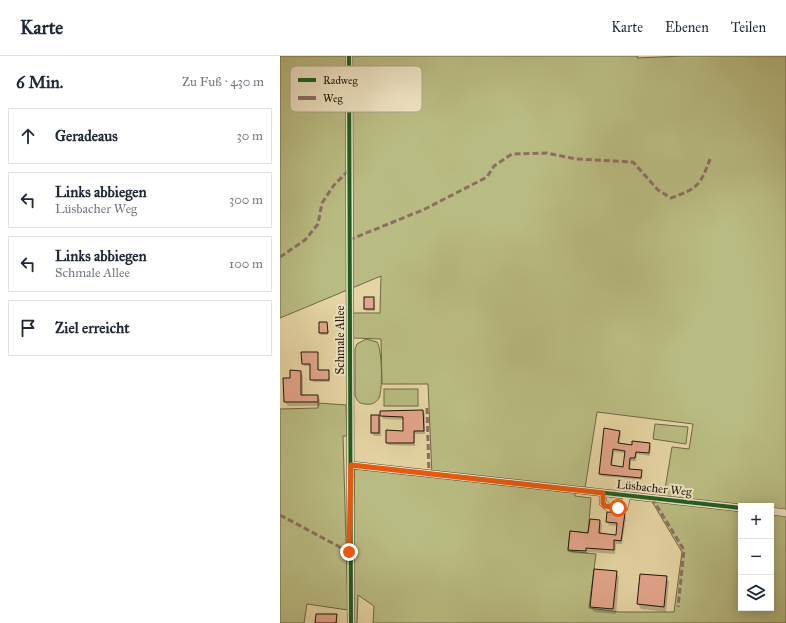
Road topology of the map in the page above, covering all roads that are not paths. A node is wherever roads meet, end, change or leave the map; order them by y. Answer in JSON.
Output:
{"nodes":[{"id":1,"x":349,"y":56,"type":"edge"},
{"id":2,"x":349,"y":66,"type":"edge"},
{"id":3,"x":349,"y":112,"type":"edge"},
{"id":4,"x":351,"y":465,"type":"junction"},
{"id":5,"x":603,"y":493,"type":"junction"},
{"id":6,"x":627,"y":495,"type":"junction"},
{"id":7,"x":738,"y":508,"type":"edge"},
{"id":8,"x":774,"y":511,"type":"edge"},
{"id":9,"x":786,"y":512,"type":"edge"},
{"id":10,"x":350,"y":623,"type":"edge"}],
"edges":[{"from":1,"to":2,"type":"street","name":"Schmale Allee"},
{"from":3,"to":4,"type":"street","name":"Schmale Allee"},
{"from":4,"to":5,"type":"street","name":"Lüsbacher Weg"},
{"from":4,"to":10,"type":"street","name":"Schmale Allee"},
{"from":5,"to":6,"type":"street","name":"Lüsbacher Weg"},
{"from":5,"to":6,"type":"street"},
{"from":6,"to":7,"type":"street","name":"Lüsbacher Weg"},
{"from":8,"to":9,"type":"street"}]}
